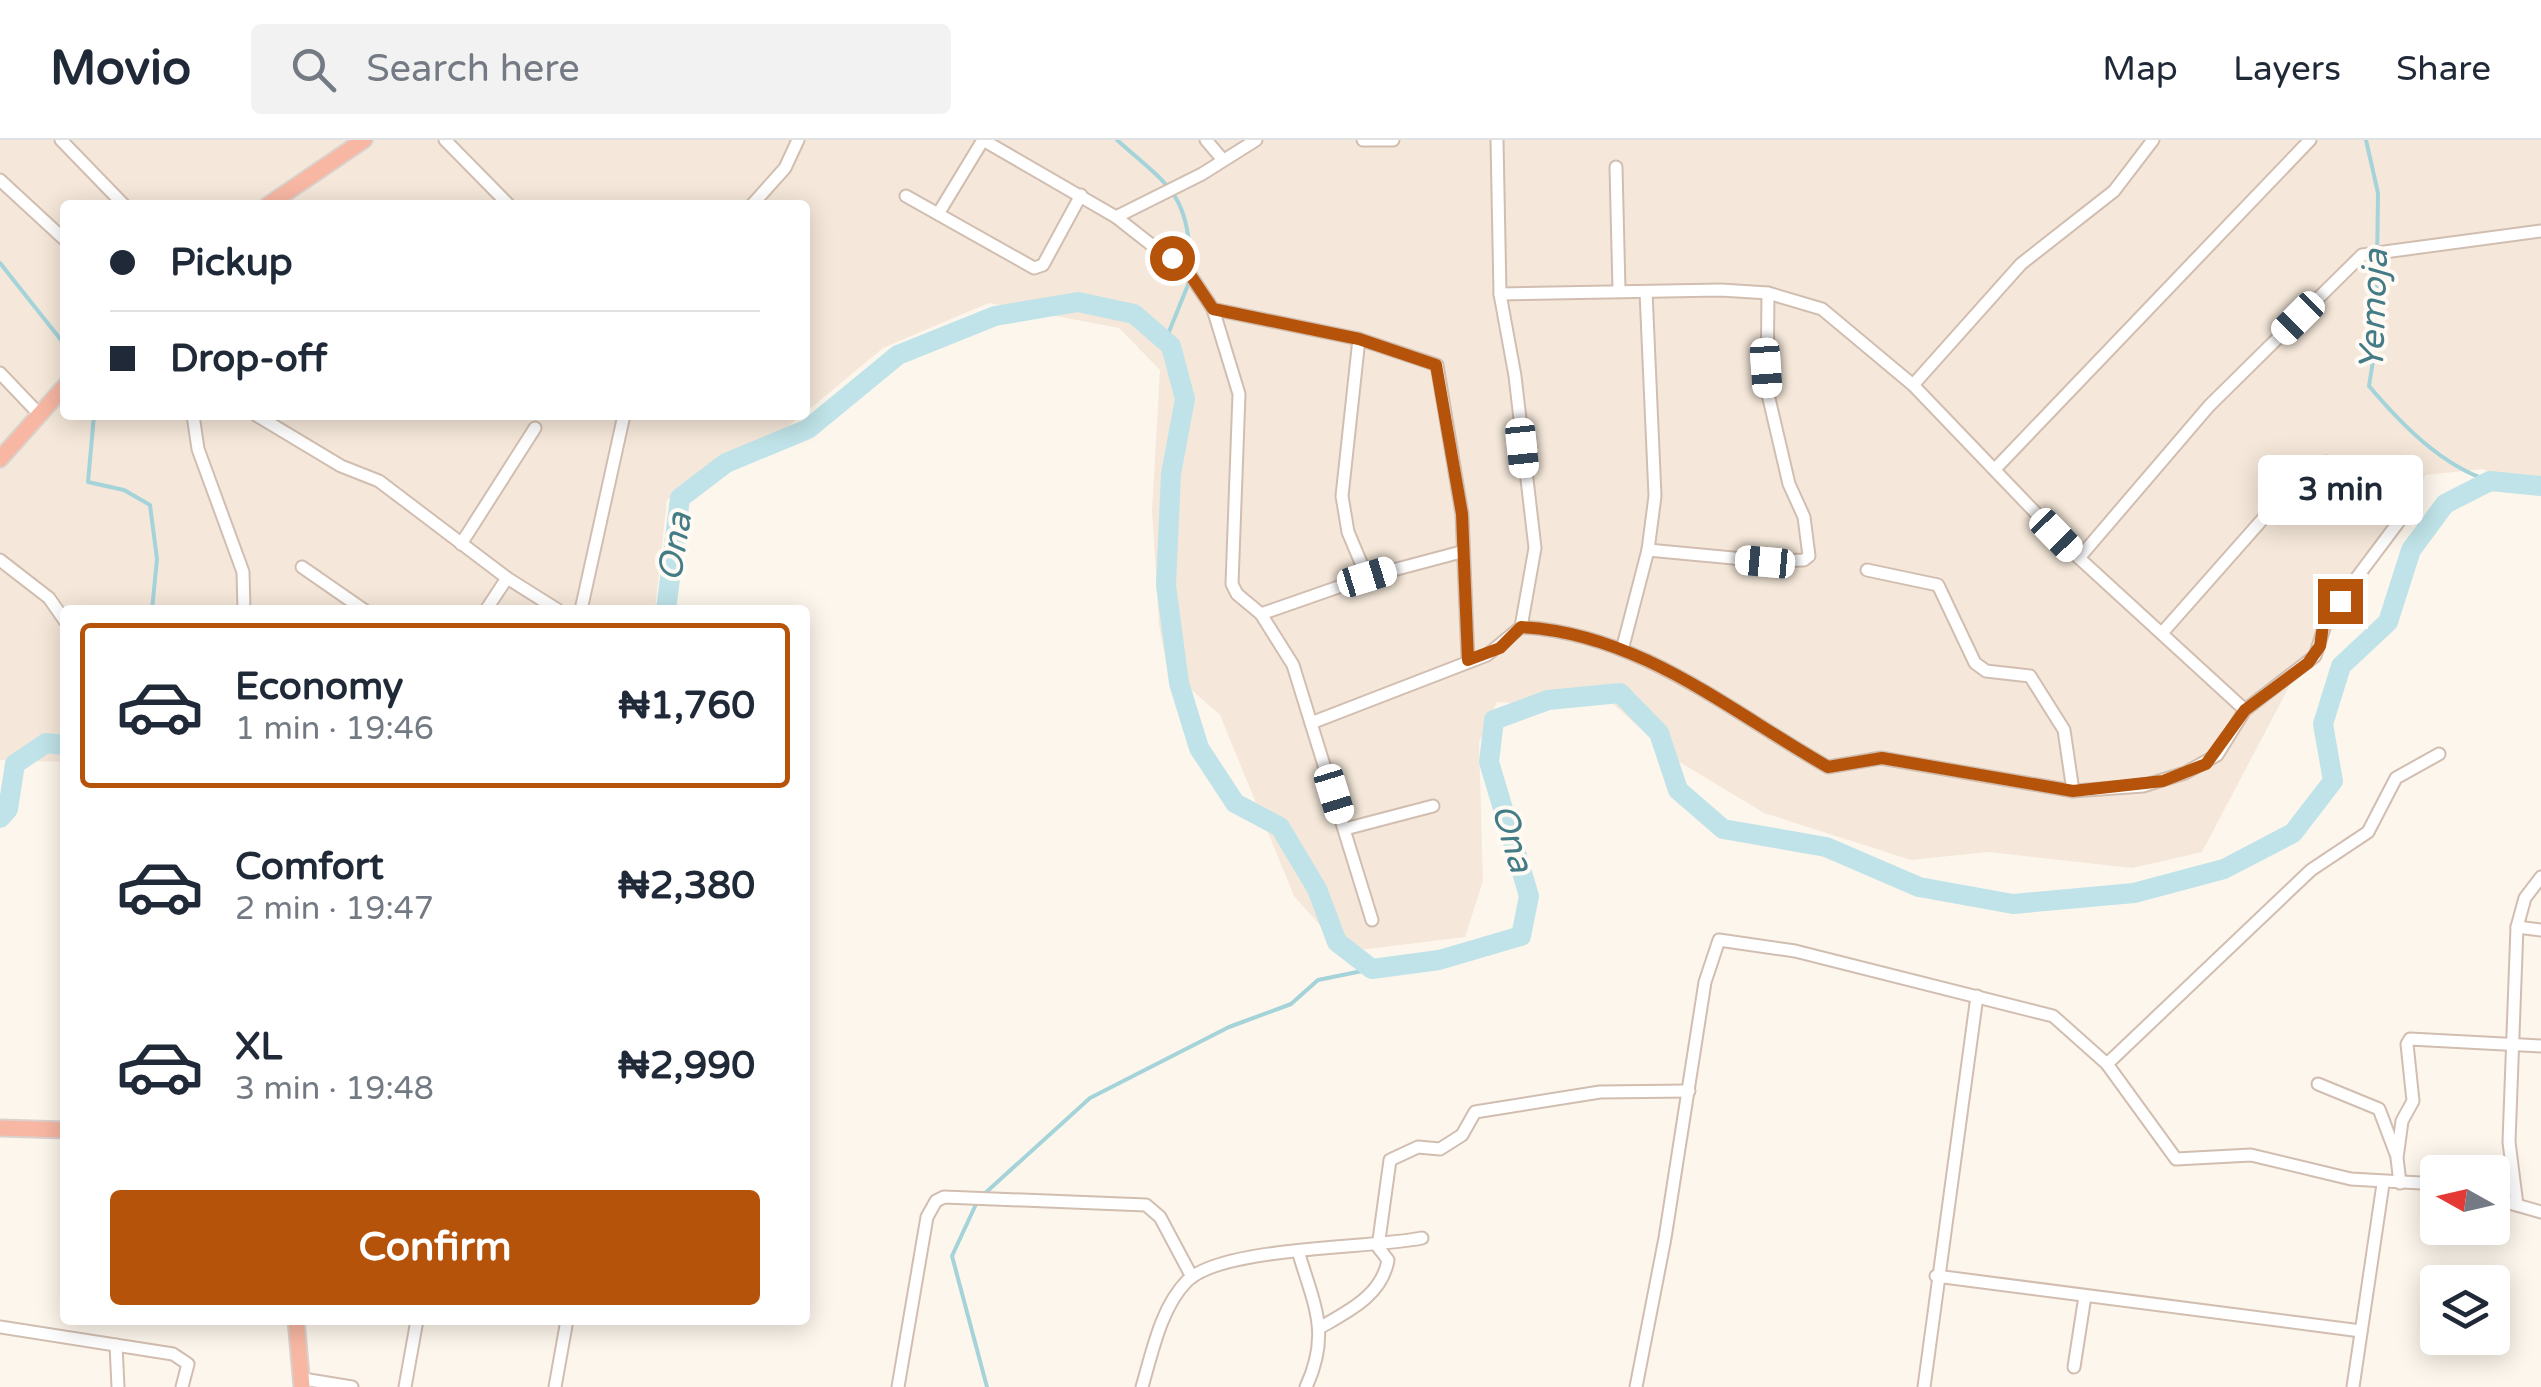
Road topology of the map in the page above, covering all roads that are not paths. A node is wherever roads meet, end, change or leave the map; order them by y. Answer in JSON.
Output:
{"nodes":[{"id":1,"x":61,"y":140,"type":"edge"},
{"id":2,"x":364,"y":140,"type":"edge"},
{"id":3,"x":445,"y":140,"type":"edge"},
{"id":4,"x":798,"y":140,"type":"edge"},
{"id":5,"x":983,"y":140,"type":"edge"},
{"id":6,"x":1206,"y":140,"type":"edge"},
{"id":7,"x":1256,"y":140,"type":"edge"},
{"id":8,"x":1364,"y":140,"type":"edge"},
{"id":9,"x":1393,"y":140,"type":"edge"},
{"id":10,"x":2153,"y":140,"type":"edge"},
{"id":11,"x":2310,"y":140,"type":"edge"},
{"id":12,"x":1493,"y":141,"type":"edge"},
{"id":13,"x":1223,"y":160,"type":"junction"},
{"id":14,"x":1616,"y":167,"type":"dead end"},
{"id":15,"x":0,"y":180,"type":"edge"},
{"id":16,"x":906,"y":196,"type":"dead end"},
{"id":17,"x":1081,"y":196,"type":"junction"},
{"id":18,"x":119,"y":200,"type":"edge"},
{"id":19,"x":275,"y":200,"type":"edge"},
{"id":20,"x":505,"y":200,"type":"edge"},
{"id":21,"x":757,"y":200,"type":"edge"},
{"id":22,"x":938,"y":214,"type":"junction"},
{"id":23,"x":1116,"y":217,"type":"junction"},
{"id":24,"x":2541,"y":230,"type":"edge"},
{"id":25,"x":60,"y":235,"type":"edge"},
{"id":26,"x":1619,"y":290,"type":"junction"},
{"id":27,"x":1646,"y":292,"type":"junction"},
{"id":28,"x":1768,"y":293,"type":"junction"},
{"id":29,"x":1500,"y":294,"type":"junction"},
{"id":30,"x":1213,"y":309,"type":"junction"},
{"id":31,"x":1359,"y":339,"type":"junction"},
{"id":32,"x":0,"y":373,"type":"edge"},
{"id":33,"x":1913,"y":385,"type":"junction"},
{"id":34,"x":60,"y":391,"type":"edge"},
{"id":35,"x":38,"y":414,"type":"junction"},
{"id":36,"x":194,"y":420,"type":"edge"},
{"id":37,"x":264,"y":420,"type":"edge"},
{"id":38,"x":623,"y":420,"type":"edge"},
{"id":39,"x":535,"y":428,"type":"dead end"},
{"id":40,"x":0,"y":459,"type":"edge"},
{"id":41,"x":2326,"y":462,"type":"dead end"},
{"id":42,"x":1996,"y":468,"type":"junction"},
{"id":43,"x":2400,"y":520,"type":"dead end"},
{"id":44,"x":462,"y":544,"type":"junction"},
{"id":45,"x":1648,"y":550,"type":"junction"},
{"id":46,"x":1461,"y":552,"type":"junction"},
{"id":47,"x":2079,"y":558,"type":"junction"},
{"id":48,"x":0,"y":560,"type":"edge"},
{"id":49,"x":302,"y":568,"type":"dead end"},
{"id":50,"x":1867,"y":570,"type":"dead end"},
{"id":51,"x":1367,"y":577,"type":"junction"},
{"id":52,"x":507,"y":578,"type":"junction"},
{"id":53,"x":244,"y":605,"type":"edge"},
{"id":54,"x":357,"y":605,"type":"edge"},
{"id":55,"x":489,"y":605,"type":"edge"},
{"id":56,"x":550,"y":605,"type":"edge"},
{"id":57,"x":582,"y":605,"type":"edge"},
{"id":58,"x":60,"y":614,"type":"edge"},
{"id":59,"x":1260,"y":614,"type":"junction"},
{"id":60,"x":1521,"y":627,"type":"junction"},
{"id":61,"x":2162,"y":634,"type":"junction"},
{"id":62,"x":1622,"y":650,"type":"junction"},
{"id":63,"x":1468,"y":660,"type":"junction"},
{"id":64,"x":2245,"y":710,"type":"junction"},
{"id":65,"x":1311,"y":723,"type":"junction"},
{"id":66,"x":2439,"y":754,"type":"dead end"},
{"id":67,"x":2073,"y":791,"type":"junction"},
{"id":68,"x":1433,"y":806,"type":"dead end"},
{"id":69,"x":1345,"y":830,"type":"junction"},
{"id":70,"x":2541,"y":877,"type":"edge"},
{"id":71,"x":1372,"y":920,"type":"dead end"},
{"id":72,"x":2517,"y":927,"type":"junction"},
{"id":73,"x":2541,"y":930,"type":"edge"},
{"id":74,"x":1977,"y":996,"type":"junction"},
{"id":75,"x":2514,"y":1044,"type":"junction"},
{"id":76,"x":2541,"y":1046,"type":"edge"},
{"id":77,"x":2107,"y":1064,"type":"junction"},
{"id":78,"x":2318,"y":1084,"type":"dead end"},
{"id":79,"x":1689,"y":1091,"type":"junction"},
{"id":80,"x":0,"y":1128,"type":"edge"},
{"id":81,"x":60,"y":1130,"type":"edge"},
{"id":82,"x":2396,"y":1158,"type":"junction"},
{"id":83,"x":2400,"y":1183,"type":"junction"},
{"id":84,"x":2384,"y":1184,"type":"junction"},
{"id":85,"x":2420,"y":1184,"type":"edge"},
{"id":86,"x":2510,"y":1203,"type":"edge"},
{"id":87,"x":2517,"y":1205,"type":"junction"},
{"id":88,"x":2541,"y":1212,"type":"edge"},
{"id":89,"x":1422,"y":1238,"type":"dead end"},
{"id":90,"x":1378,"y":1247,"type":"junction"},
{"id":91,"x":1298,"y":1251,"type":"junction"},
{"id":92,"x":1936,"y":1276,"type":"junction"},
{"id":93,"x":1192,"y":1277,"type":"junction"},
{"id":94,"x":2085,"y":1296,"type":"junction"},
{"id":95,"x":297,"y":1325,"type":"edge"},
{"id":96,"x":416,"y":1325,"type":"edge"},
{"id":97,"x":566,"y":1325,"type":"edge"},
{"id":98,"x":1321,"y":1326,"type":"junction"},
{"id":99,"x":0,"y":1327,"type":"edge"},
{"id":100,"x":2362,"y":1331,"type":"junction"},
{"id":101,"x":116,"y":1344,"type":"junction"},
{"id":102,"x":2074,"y":1367,"type":"dead end"},
{"id":103,"x":303,"y":1383,"type":"edge"},
{"id":104,"x":118,"y":1387,"type":"edge"},
{"id":105,"x":182,"y":1387,"type":"edge"},
{"id":106,"x":352,"y":1387,"type":"edge"},
{"id":107,"x":405,"y":1387,"type":"edge"},
{"id":108,"x":554,"y":1387,"type":"edge"},
{"id":109,"x":898,"y":1387,"type":"edge"},
{"id":110,"x":1142,"y":1387,"type":"edge"},
{"id":111,"x":1306,"y":1387,"type":"edge"},
{"id":112,"x":1636,"y":1387,"type":"edge"},
{"id":113,"x":1924,"y":1387,"type":"edge"},
{"id":114,"x":2353,"y":1387,"type":"edge"}],
"edges":[{"from":1,"to":18,"type":"street"},
{"from":2,"to":19,"type":"highway"},
{"from":3,"to":20,"type":"street"},
{"from":4,"to":21,"type":"street"},
{"from":5,"to":17,"type":"street"},
{"from":5,"to":22,"type":"street"},
{"from":6,"to":13,"type":"street"},
{"from":7,"to":13,"type":"street"},
{"from":8,"to":9,"type":"street"},
{"from":10,"to":33,"type":"street"},
{"from":11,"to":42,"type":"street"},
{"from":12,"to":29,"type":"street"},
{"from":13,"to":23,"type":"street"},
{"from":14,"to":26,"type":"street"},
{"from":15,"to":25,"type":"street"},
{"from":16,"to":22,"type":"street"},
{"from":17,"to":22,"type":"street"},
{"from":17,"to":23,"type":"street"},
{"from":23,"to":30,"type":"street"},
{"from":24,"to":47,"type":"street"},
{"from":26,"to":27,"type":"street"},
{"from":26,"to":29,"type":"street"},
{"from":27,"to":28,"type":"street"},
{"from":27,"to":45,"type":"street"},
{"from":28,"to":33,"type":"street"},
{"from":28,"to":45,"type":"street"},
{"from":29,"to":60,"type":"street"},
{"from":30,"to":31,"type":"street"},
{"from":30,"to":59,"type":"street"},
{"from":31,"to":46,"type":"street"},
{"from":31,"to":51,"type":"street"},
{"from":32,"to":35,"type":"street"},
{"from":33,"to":42,"type":"street"},
{"from":34,"to":35,"type":"highway"},
{"from":35,"to":40,"type":"highway"},
{"from":36,"to":53,"type":"street"},
{"from":37,"to":44,"type":"street"},
{"from":38,"to":57,"type":"street"},
{"from":39,"to":44,"type":"street"},
{"from":41,"to":61,"type":"street"},
{"from":42,"to":47,"type":"street"},
{"from":43,"to":64,"type":"street"},
{"from":44,"to":52,"type":"street"},
{"from":45,"to":62,"type":"street"},
{"from":46,"to":51,"type":"street"},
{"from":46,"to":63,"type":"street"},
{"from":47,"to":61,"type":"street"},
{"from":48,"to":58,"type":"street"},
{"from":49,"to":54,"type":"street"},
{"from":50,"to":67,"type":"street"},
{"from":51,"to":59,"type":"street"},
{"from":52,"to":55,"type":"street"},
{"from":52,"to":56,"type":"street"},
{"from":59,"to":65,"type":"street"},
{"from":60,"to":62,"type":"street"},
{"from":60,"to":63,"type":"street"},
{"from":61,"to":64,"type":"street"},
{"from":62,"to":67,"type":"street"},
{"from":63,"to":65,"type":"street"},
{"from":64,"to":67,"type":"street"},
{"from":65,"to":69,"type":"street"},
{"from":66,"to":77,"type":"street"},
{"from":68,"to":69,"type":"street"},
{"from":69,"to":71,"type":"street"},
{"from":70,"to":72,"type":"street"},
{"from":72,"to":73,"type":"street"},
{"from":72,"to":75,"type":"street"},
{"from":74,"to":77,"type":"street"},
{"from":74,"to":79,"type":"street"},
{"from":74,"to":92,"type":"street"},
{"from":75,"to":76,"type":"street"},
{"from":75,"to":82,"type":"street"},
{"from":75,"to":87,"type":"street"},
{"from":77,"to":84,"type":"street"},
{"from":78,"to":82,"type":"street"},
{"from":79,"to":90,"type":"street"},
{"from":79,"to":112,"type":"street"},
{"from":80,"to":81,"type":"highway"},
{"from":82,"to":83,"type":"street"},
{"from":83,"to":84,"type":"street"},
{"from":83,"to":85,"type":"street"},
{"from":84,"to":100,"type":"street"},
{"from":86,"to":87,"type":"street"},
{"from":87,"to":88,"type":"street"},
{"from":89,"to":90,"type":"street"},
{"from":90,"to":91,"type":"street"},
{"from":90,"to":98,"type":"street"},
{"from":91,"to":93,"type":"street"},
{"from":91,"to":98,"type":"street"},
{"from":92,"to":94,"type":"street"},
{"from":92,"to":113,"type":"street"},
{"from":93,"to":109,"type":"street"},
{"from":93,"to":110,"type":"street"},
{"from":94,"to":100,"type":"street"},
{"from":94,"to":102,"type":"street"},
{"from":95,"to":103,"type":"highway"},
{"from":96,"to":107,"type":"street"},
{"from":97,"to":108,"type":"street"},
{"from":98,"to":111,"type":"street"},
{"from":99,"to":101,"type":"street"},
{"from":100,"to":114,"type":"street"},
{"from":101,"to":104,"type":"street"},
{"from":101,"to":105,"type":"street"},
{"from":103,"to":106,"type":"street"}]}
